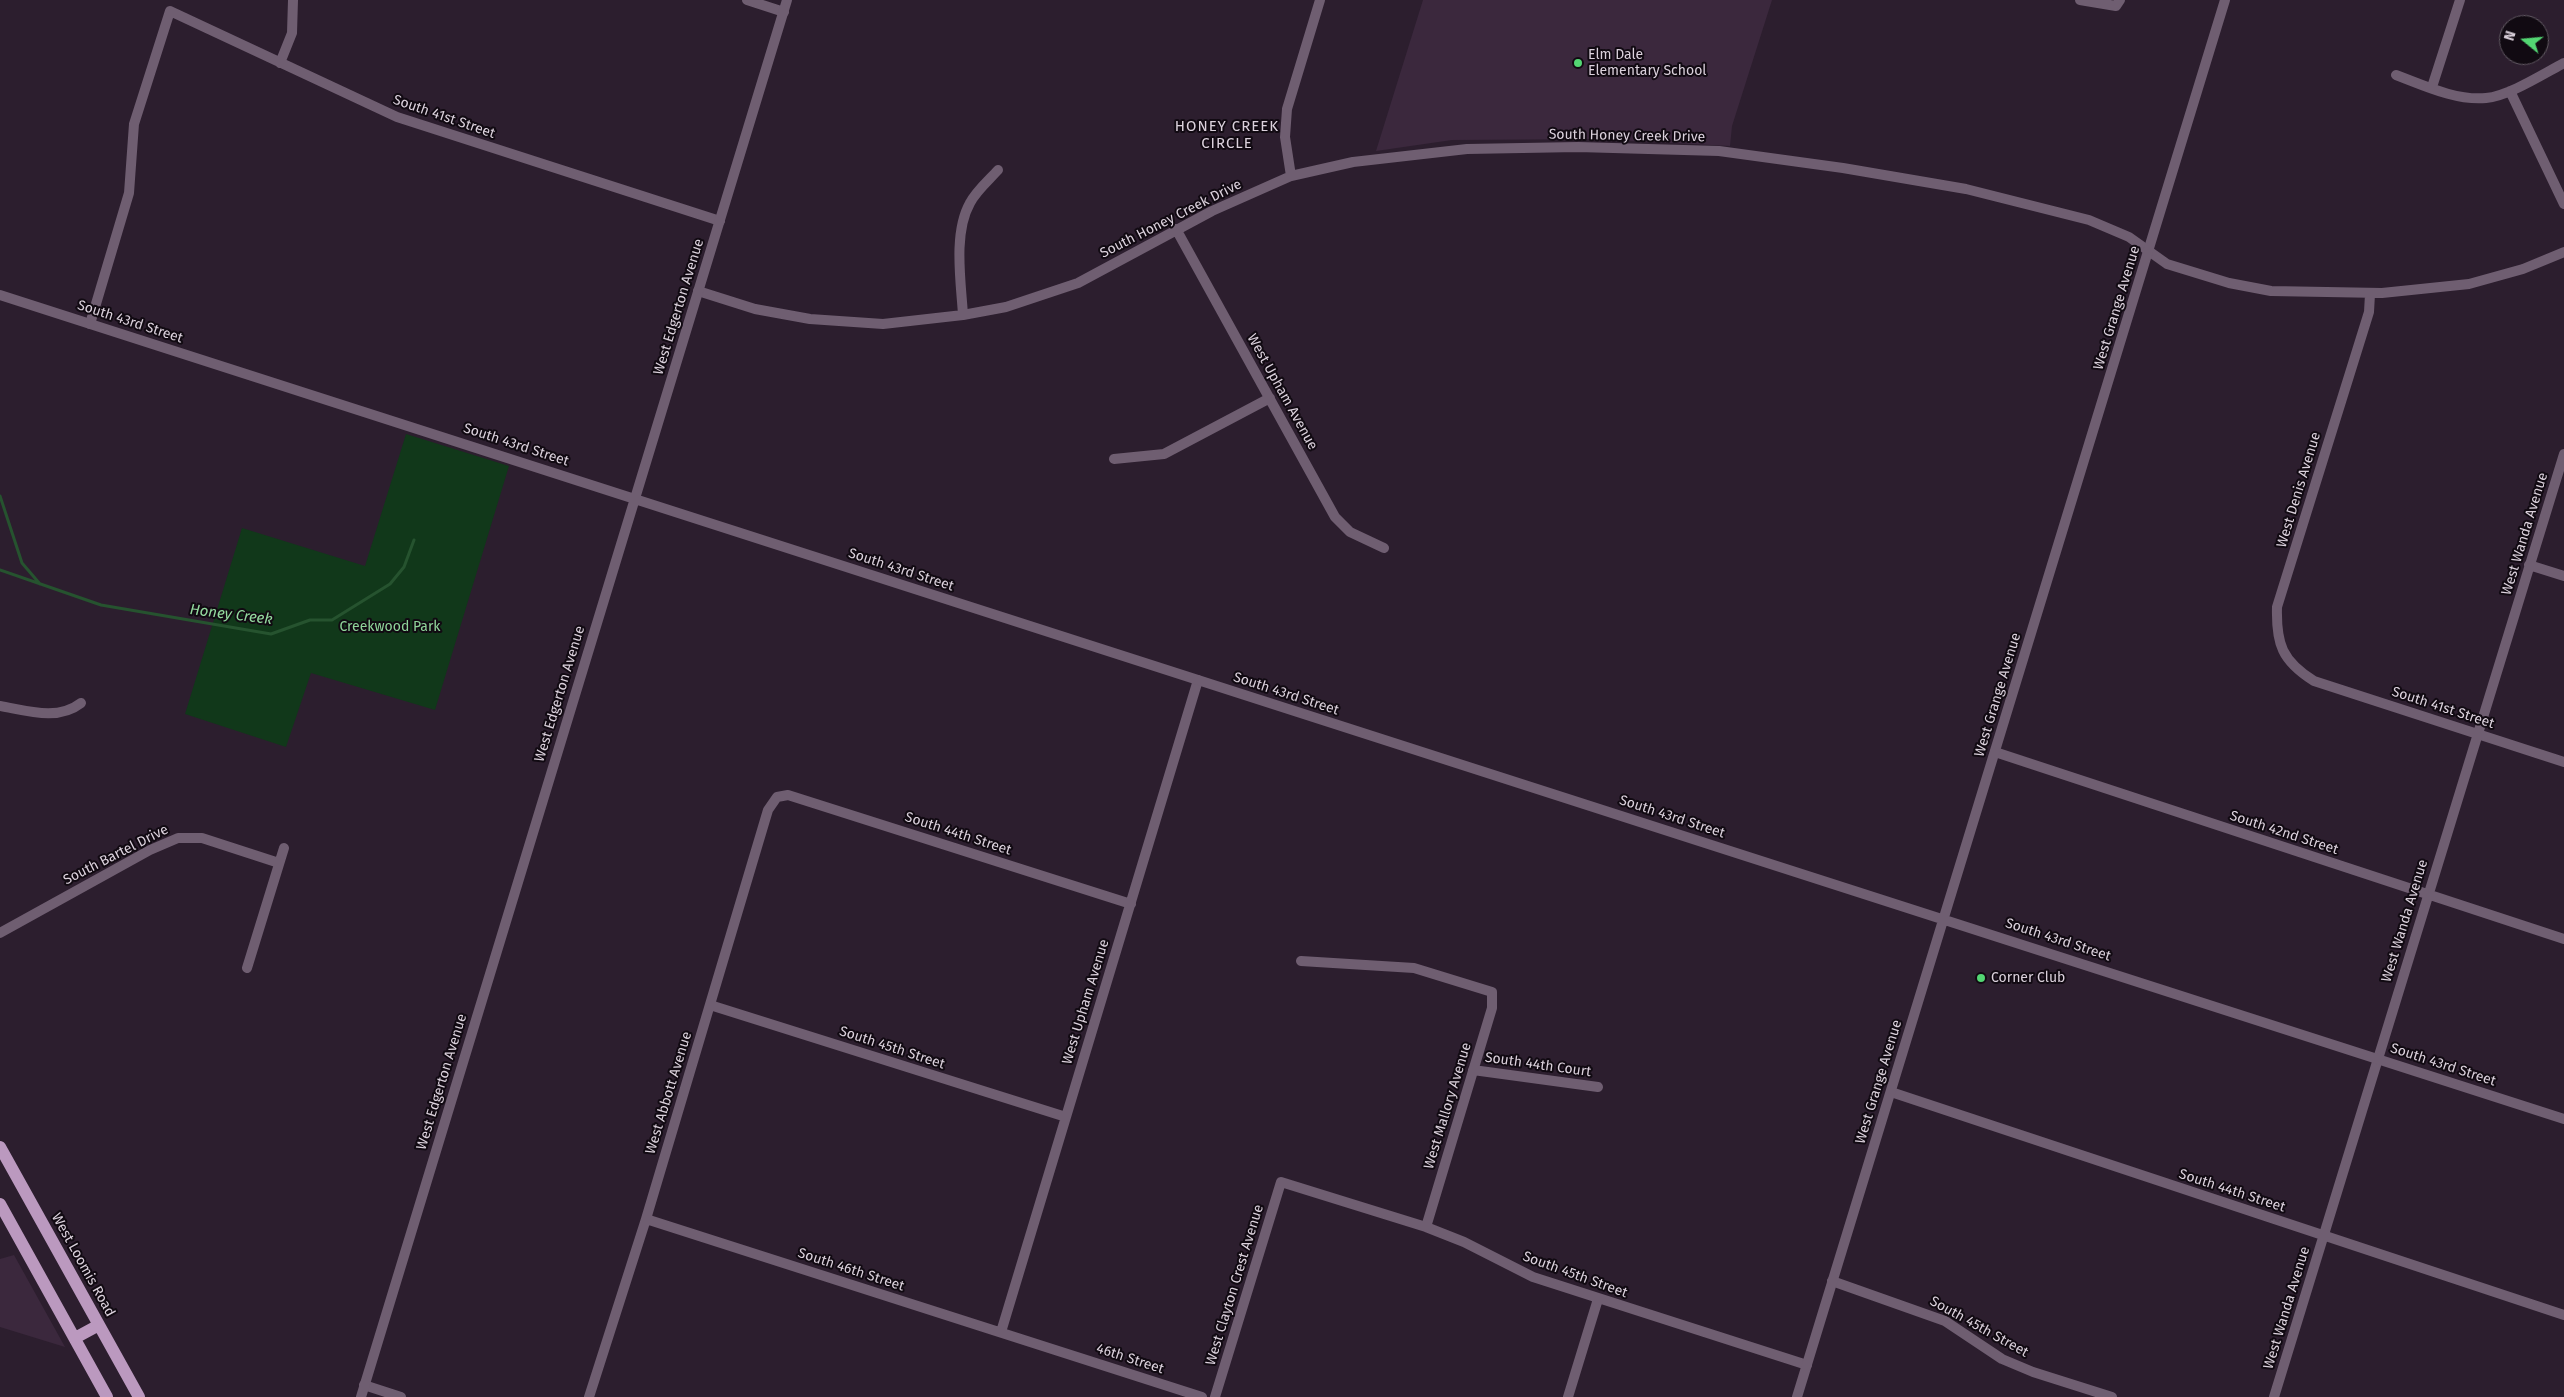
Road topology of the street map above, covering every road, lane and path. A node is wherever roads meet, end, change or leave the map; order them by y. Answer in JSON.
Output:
{"nodes":[{"id":1,"x":293,"y":0,"type":"edge"},
{"id":2,"x":747,"y":0,"type":"edge"},
{"id":3,"x":787,"y":0,"type":"edge"},
{"id":4,"x":1320,"y":0,"type":"edge"},
{"id":5,"x":2080,"y":0,"type":"edge"},
{"id":6,"x":2120,"y":0,"type":"edge"},
{"id":7,"x":2225,"y":0,"type":"edge"},
{"id":8,"x":2460,"y":0,"type":"edge"},
{"id":9,"x":784,"y":12,"type":"junction"},
{"id":10,"x":280,"y":63,"type":"junction"},
{"id":11,"x":2564,"y":63,"type":"edge"},
{"id":12,"x":2396,"y":75,"type":"dead end"},
{"id":13,"x":2432,"y":88,"type":"junction"},
{"id":14,"x":2510,"y":90,"type":"junction"},
{"id":15,"x":998,"y":170,"type":"dead end"},
{"id":16,"x":1291,"y":176,"type":"junction"},
{"id":17,"x":2564,"y":204,"type":"edge"},
{"id":18,"x":720,"y":221,"type":"junction"},
{"id":19,"x":1176,"y":229,"type":"junction"},
{"id":20,"x":2149,"y":251,"type":"junction"},
{"id":21,"x":2564,"y":252,"type":"edge"},
{"id":22,"x":698,"y":291,"type":"junction"},
{"id":23,"x":2370,"y":294,"type":"junction"},
{"id":24,"x":0,"y":295,"type":"edge"},
{"id":25,"x":963,"y":315,"type":"junction"},
{"id":26,"x":90,"y":324,"type":"junction"},
{"id":27,"x":1270,"y":398,"type":"junction"},
{"id":28,"x":2564,"y":454,"type":"edge"},
{"id":29,"x":1114,"y":459,"type":"dead end"},
{"id":30,"x":634,"y":498,"type":"junction"},
{"id":31,"x":1384,"y":548,"type":"dead end"},
{"id":32,"x":2529,"y":565,"type":"junction"},
{"id":33,"x":2564,"y":576,"type":"edge"},
{"id":34,"x":1198,"y":680,"type":"junction"},
{"id":35,"x":2314,"y":681,"type":"joint"},
{"id":36,"x":81,"y":703,"type":"dead end"},
{"id":37,"x":0,"y":706,"type":"edge"},
{"id":38,"x":2478,"y":733,"type":"junction"},
{"id":39,"x":1995,"y":752,"type":"junction"},
{"id":40,"x":2564,"y":762,"type":"edge"},
{"id":41,"x":777,"y":797,"type":"joint"},
{"id":42,"x":284,"y":848,"type":"dead end"},
{"id":43,"x":279,"y":863,"type":"junction"},
{"id":44,"x":2428,"y":895,"type":"junction"},
{"id":45,"x":1130,"y":904,"type":"junction"},
{"id":46,"x":1944,"y":918,"type":"junction"},
{"id":47,"x":0,"y":932,"type":"edge"},
{"id":48,"x":2564,"y":939,"type":"edge"},
{"id":49,"x":1301,"y":961,"type":"dead end"},
{"id":50,"x":247,"y":968,"type":"dead end"},
{"id":51,"x":710,"y":1005,"type":"junction"},
{"id":52,"x":2377,"y":1058,"type":"junction"},
{"id":53,"x":1473,"y":1070,"type":"junction"},
{"id":54,"x":1598,"y":1087,"type":"dead end"},
{"id":55,"x":1891,"y":1092,"type":"junction"},
{"id":56,"x":1066,"y":1117,"type":"junction"},
{"id":57,"x":2564,"y":1119,"type":"edge"},
{"id":58,"x":0,"y":1147,"type":"edge"},
{"id":59,"x":1282,"y":1182,"type":"joint"},
{"id":60,"x":0,"y":1204,"type":"edge"},
{"id":61,"x":646,"y":1219,"type":"junction"},
{"id":62,"x":1426,"y":1227,"type":"junction"},
{"id":63,"x":2323,"y":1236,"type":"junction"},
{"id":64,"x":1832,"y":1281,"type":"junction"},
{"id":65,"x":1598,"y":1299,"type":"junction"},
{"id":66,"x":2564,"y":1316,"type":"edge"},
{"id":67,"x":99,"y":1325,"type":"junction"},
{"id":68,"x":1001,"y":1332,"type":"junction"},
{"id":69,"x":75,"y":1338,"type":"junction"},
{"id":70,"x":1049,"y":1348,"type":"joint"},
{"id":71,"x":1807,"y":1365,"type":"junction"},
{"id":72,"x":364,"y":1385,"type":"junction"},
{"id":73,"x":107,"y":1397,"type":"edge"},
{"id":74,"x":139,"y":1397,"type":"edge"},
{"id":75,"x":360,"y":1397,"type":"edge"},
{"id":76,"x":401,"y":1397,"type":"edge"},
{"id":77,"x":589,"y":1397,"type":"edge"},
{"id":78,"x":1202,"y":1397,"type":"edge"},
{"id":79,"x":1215,"y":1397,"type":"edge"},
{"id":80,"x":1568,"y":1397,"type":"edge"},
{"id":81,"x":1797,"y":1397,"type":"edge"},
{"id":82,"x":2112,"y":1397,"type":"edge"},
{"id":83,"x":2274,"y":1397,"type":"edge"}],
"edges":[{"from":1,"to":10,"type":"street"},
{"from":2,"to":9,"type":"street"},
{"from":3,"to":9,"type":"street","name":"West Edgerton Avenue"},
{"from":4,"to":16,"type":"street"},
{"from":5,"to":6,"type":"street"},
{"from":7,"to":20,"type":"street","name":"West Grange Avenue"},
{"from":8,"to":13,"type":"street"},
{"from":9,"to":18,"type":"street","name":"West Edgerton Avenue"},
{"from":10,"to":18,"type":"street","name":"South 41st Street"},
{"from":10,"to":26,"type":"street","name":"South 41st Street"},
{"from":11,"to":14,"type":"street"},
{"from":12,"to":13,"type":"street"},
{"from":13,"to":14,"type":"street"},
{"from":14,"to":17,"type":"street"},
{"from":15,"to":25,"type":"street"},
{"from":16,"to":19,"type":"street","name":"South Honey Creek Drive"},
{"from":16,"to":20,"type":"street","name":"South Honey Creek Drive"},
{"from":18,"to":22,"type":"street","name":"West Edgerton Avenue"},
{"from":19,"to":25,"type":"street","name":"South Honey Creek Drive"},
{"from":19,"to":27,"type":"street","name":"West Upham Avenue"},
{"from":20,"to":23,"type":"street","name":"South Honey Creek Drive"},
{"from":20,"to":39,"type":"street","name":"West Grange Avenue"},
{"from":21,"to":23,"type":"street","name":"South Honey Creek Drive"},
{"from":22,"to":25,"type":"street","name":"South Honey Creek Drive"},
{"from":22,"to":30,"type":"street","name":"West Edgerton Avenue"},
{"from":23,"to":35,"type":"street","name":"West Denis Avenue"},
{"from":24,"to":26,"type":"street","name":"South 43rd Street"},
{"from":26,"to":30,"type":"street","name":"South 43rd Street"},
{"from":27,"to":29,"type":"street"},
{"from":27,"to":31,"type":"street","name":"West Upham Avenue"},
{"from":28,"to":32,"type":"street","name":"West Wanda Avenue"},
{"from":30,"to":34,"type":"street","name":"South 43rd Street"},
{"from":30,"to":72,"type":"street","name":"West Edgerton Avenue"},
{"from":32,"to":33,"type":"street"},
{"from":32,"to":38,"type":"street","name":"West Wanda Avenue"},
{"from":34,"to":45,"type":"street","name":"West Upham Avenue"},
{"from":34,"to":46,"type":"street","name":"South 43rd Street"},
{"from":35,"to":38,"type":"street","name":"South 41st Street"},
{"from":36,"to":37,"type":"street"},
{"from":38,"to":40,"type":"street","name":"South 41st Street"},
{"from":38,"to":44,"type":"street","name":"West Wanda Avenue"},
{"from":39,"to":44,"type":"street","name":"South 42nd Street"},
{"from":39,"to":46,"type":"street","name":"West Grange Avenue"},
{"from":41,"to":45,"type":"street","name":"South 44th Street"},
{"from":41,"to":51,"type":"street","name":"West Abbott Avenue"},
{"from":42,"to":43,"type":"street"},
{"from":43,"to":47,"type":"street","name":"South Bartel Drive"},
{"from":43,"to":50,"type":"street"},
{"from":44,"to":48,"type":"street","name":"South 42nd Street"},
{"from":44,"to":52,"type":"street","name":"West Wanda Avenue"},
{"from":45,"to":56,"type":"street","name":"West Upham Avenue"},
{"from":46,"to":52,"type":"street","name":"South 43rd Street"},
{"from":46,"to":55,"type":"street","name":"West Grange Avenue"},
{"from":49,"to":53,"type":"street","name":"West Mallory Avenue"},
{"from":51,"to":56,"type":"street","name":"South 45th Street"},
{"from":51,"to":61,"type":"street","name":"West Abbott Avenue"},
{"from":52,"to":57,"type":"street","name":"South 43rd Street"},
{"from":52,"to":63,"type":"street","name":"West Wanda Avenue"},
{"from":53,"to":54,"type":"street","name":"South 44th Court"},
{"from":53,"to":62,"type":"street","name":"West Mallory Avenue"},
{"from":55,"to":63,"type":"street","name":"South 44th Street"},
{"from":55,"to":64,"type":"street","name":"West Grange Avenue"},
{"from":56,"to":68,"type":"street","name":"West Upham Avenue"},
{"from":58,"to":67,"type":"main road","name":"West Loomis Road"},
{"from":59,"to":62,"type":"street","name":"South 45th Street"},
{"from":59,"to":79,"type":"street","name":"West Clayton Crest Avenue"},
{"from":60,"to":69,"type":"main road"},
{"from":61,"to":68,"type":"street","name":"South 46th Street"},
{"from":61,"to":77,"type":"street","name":"West Abbott Avenue"},
{"from":62,"to":65,"type":"street","name":"South 45th Street"},
{"from":63,"to":66,"type":"street","name":"South 44th Street"},
{"from":63,"to":83,"type":"street","name":"West Wanda Avenue"},
{"from":64,"to":71,"type":"street","name":"West Grange Avenue"},
{"from":64,"to":82,"type":"street","name":"South 45th Street"},
{"from":65,"to":71,"type":"street","name":"South 45th Street"},
{"from":65,"to":80,"type":"street"},
{"from":67,"to":69,"type":"main road"},
{"from":67,"to":74,"type":"main road","name":"West Loomis Road"},
{"from":68,"to":70,"type":"street","name":"South 46th Street"},
{"from":69,"to":73,"type":"main road"},
{"from":70,"to":78,"type":"street","name":"46th Street"},
{"from":71,"to":81,"type":"street","name":"West Grange Avenue"},
{"from":72,"to":75,"type":"street","name":"West Edgerton Avenue"},
{"from":72,"to":76,"type":"street"}]}
